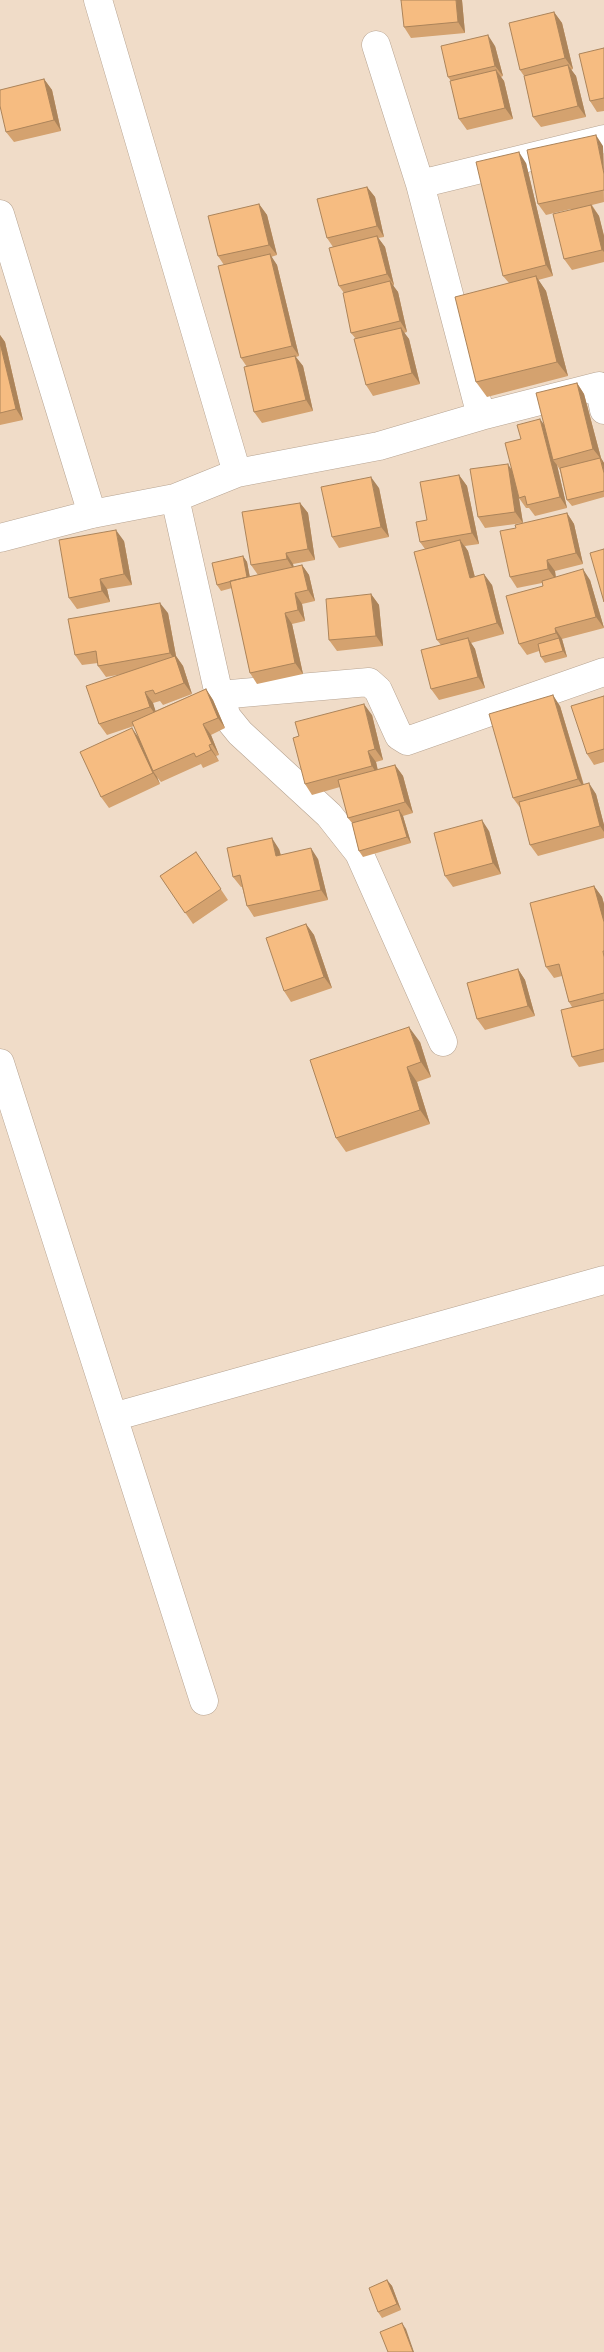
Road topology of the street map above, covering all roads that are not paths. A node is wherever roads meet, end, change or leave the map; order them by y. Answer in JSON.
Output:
{"nodes":[{"id":1,"x":98,"y":0,"type":"edge"},
{"id":2,"x":376,"y":45,"type":"dead end"},
{"id":3,"x":604,"y":139,"type":"edge"},
{"id":4,"x":420,"y":184,"type":"junction"},
{"id":5,"x":0,"y":214,"type":"edge"},
{"id":6,"x":604,"y":410,"type":"edge"},
{"id":7,"x":481,"y":416,"type":"junction"},
{"id":8,"x":237,"y":473,"type":"junction"},
{"id":9,"x":176,"y":498,"type":"junction"},
{"id":10,"x":92,"y":514,"type":"junction"},
{"id":11,"x":0,"y":538,"type":"edge"},
{"id":12,"x":604,"y":672,"type":"edge"},
{"id":13,"x":220,"y":695,"type":"junction"},
{"id":14,"x":443,"y":1042,"type":"dead end"},
{"id":15,"x":0,"y":1063,"type":"edge"},
{"id":16,"x":604,"y":1280,"type":"edge"},
{"id":17,"x":113,"y":1417,"type":"junction"},
{"id":18,"x":204,"y":1701,"type":"dead end"}],
"edges":[{"from":1,"to":8,"type":"street"},
{"from":2,"to":4,"type":"street"},
{"from":3,"to":4,"type":"street"},
{"from":4,"to":7,"type":"street"},
{"from":5,"to":10,"type":"street"},
{"from":6,"to":7,"type":"street"},
{"from":7,"to":8,"type":"street"},
{"from":8,"to":9,"type":"street"},
{"from":9,"to":10,"type":"street"},
{"from":9,"to":13,"type":"street"},
{"from":10,"to":11,"type":"street"},
{"from":12,"to":13,"type":"street"},
{"from":13,"to":14,"type":"street"},
{"from":15,"to":17,"type":"street"},
{"from":16,"to":17,"type":"street"},
{"from":17,"to":18,"type":"street"}]}
